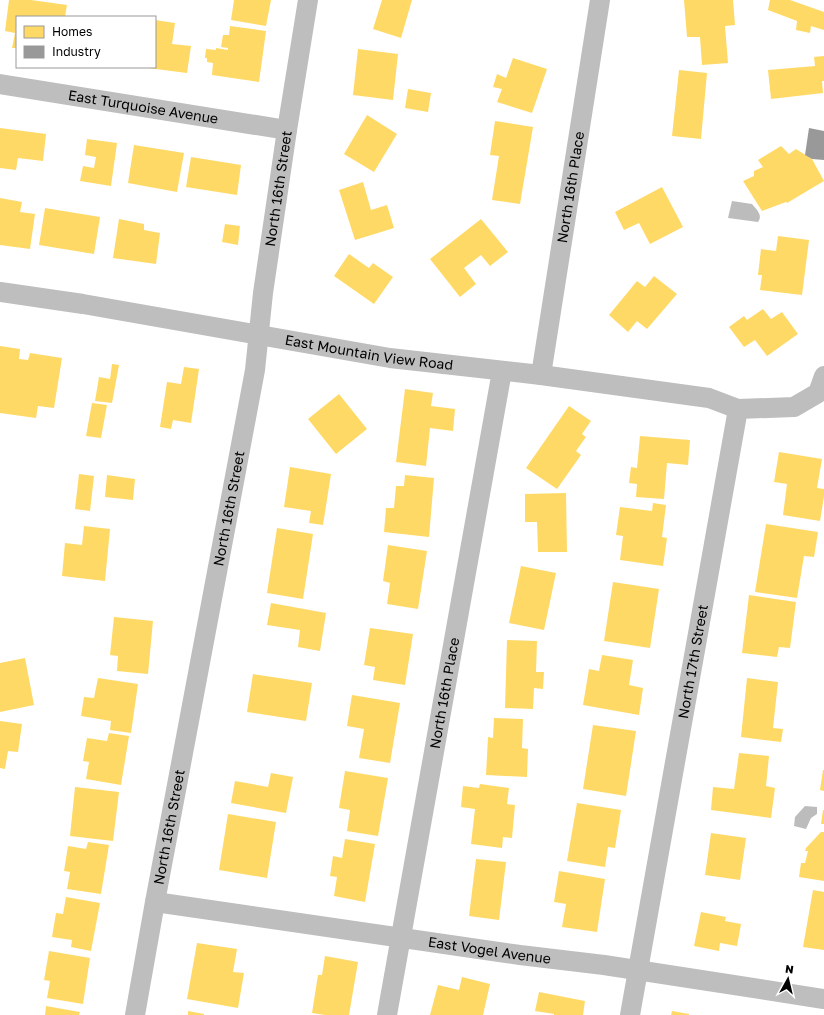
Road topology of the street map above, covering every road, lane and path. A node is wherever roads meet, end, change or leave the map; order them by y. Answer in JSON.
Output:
{"nodes":[{"id":1,"x":308,"y":0,"type":"edge"},
{"id":2,"x":600,"y":0,"type":"edge"},
{"id":3,"x":0,"y":84,"type":"edge"},
{"id":4,"x":287,"y":130,"type":"junction"},
{"id":5,"x":0,"y":292,"type":"edge"},
{"id":6,"x":259,"y":334,"type":"junction"},
{"id":7,"x":502,"y":371,"type":"junction"},
{"id":8,"x":541,"y":375,"type":"junction"},
{"id":9,"x":824,"y":376,"type":"edge"},
{"id":10,"x":738,"y":409,"type":"junction"},
{"id":11,"x":155,"y":902,"type":"junction"},
{"id":12,"x":401,"y":937,"type":"junction"},
{"id":13,"x":638,"y":971,"type":"junction"},
{"id":14,"x":824,"y":999,"type":"edge"},
{"id":15,"x":135,"y":1015,"type":"edge"},
{"id":16,"x":387,"y":1015,"type":"edge"},
{"id":17,"x":630,"y":1015,"type":"edge"}],
"edges":[{"from":1,"to":4,"type":"street","name":"North 16th Street"},
{"from":2,"to":8,"type":"street","name":"North 16th Place"},
{"from":3,"to":4,"type":"street","name":"East Turquoise Avenue"},
{"from":4,"to":6,"type":"street","name":"North 16th Street"},
{"from":5,"to":6,"type":"street","name":"East Mountain View Road"},
{"from":6,"to":7,"type":"street","name":"East Mountain View Road"},
{"from":6,"to":11,"type":"street","name":"North 16th Street"},
{"from":7,"to":8,"type":"street","name":"East Mountain View Road"},
{"from":7,"to":12,"type":"street","name":"North 16th Place"},
{"from":8,"to":10,"type":"street","name":"East Mountain View Road"},
{"from":9,"to":10,"type":"street"},
{"from":10,"to":13,"type":"street","name":"North 17th Street"},
{"from":11,"to":12,"type":"street","name":"East Vogel Avenue"},
{"from":11,"to":15,"type":"street","name":"North 16th Street"},
{"from":12,"to":13,"type":"street","name":"East Vogel Avenue"},
{"from":12,"to":16,"type":"street","name":"North 16th Place"},
{"from":13,"to":14,"type":"street","name":"East Vogel Avenue"},
{"from":13,"to":17,"type":"street","name":"North 17th Street"}]}
